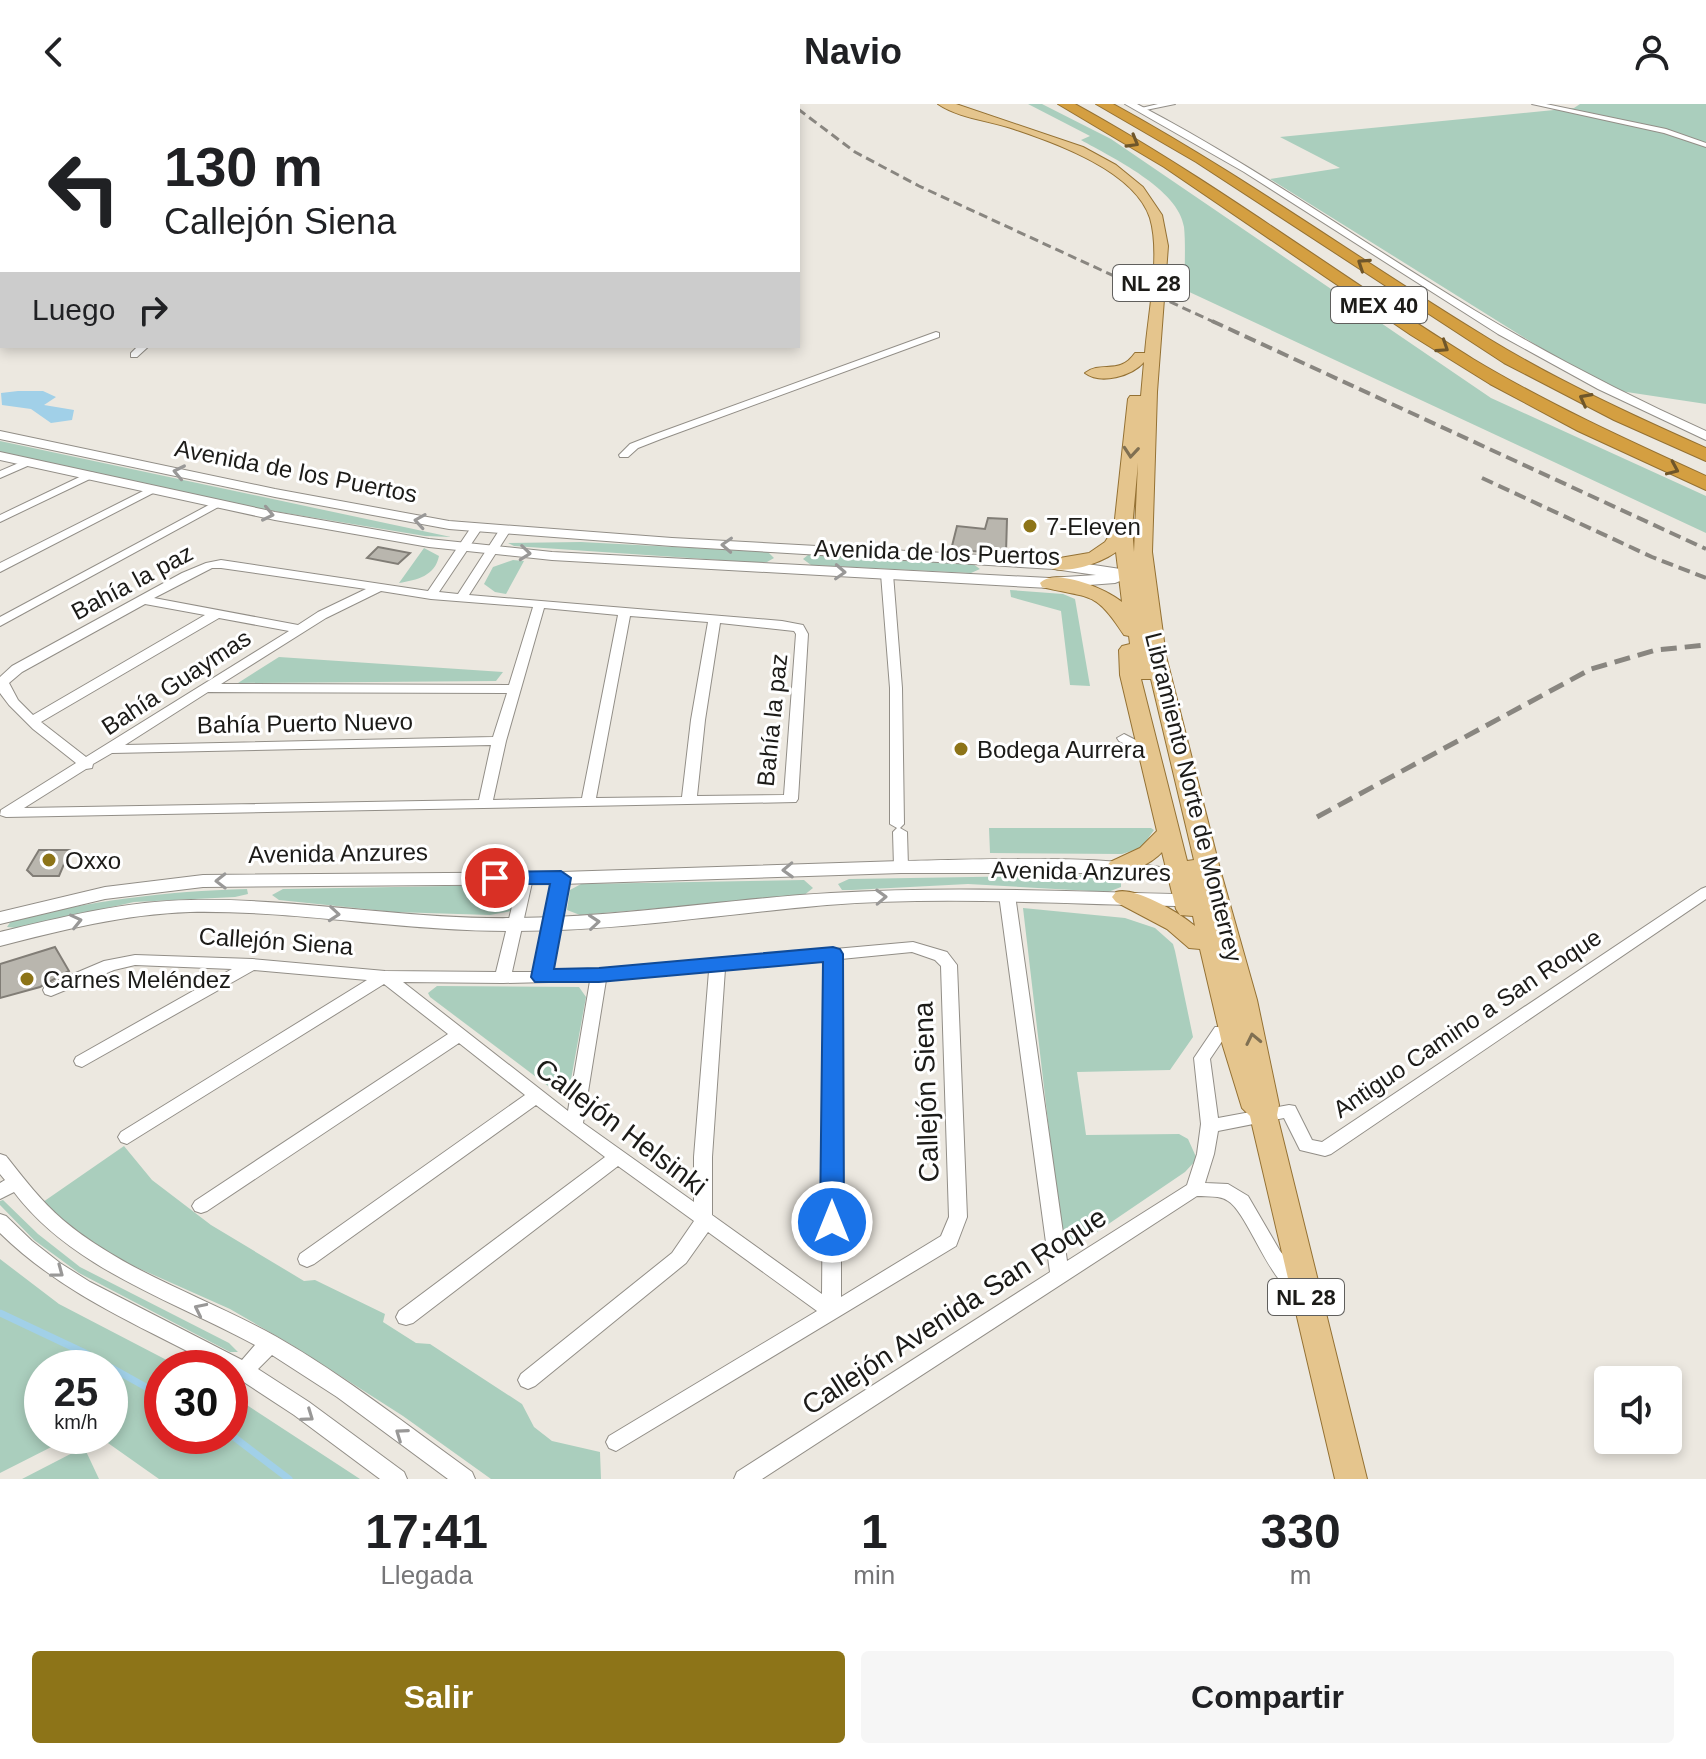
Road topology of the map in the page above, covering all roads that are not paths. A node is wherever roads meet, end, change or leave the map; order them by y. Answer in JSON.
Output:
{"nodes":[{"id":1,"x":944,"y":104,"type":"edge"},
{"id":2,"x":1065,"y":104,"type":"edge"},
{"id":3,"x":1103,"y":104,"type":"edge"},
{"id":4,"x":1171,"y":104,"type":"edge"},
{"id":5,"x":1536,"y":104,"type":"edge"},
{"id":6,"x":1135,"y":107,"type":"edge"},
{"id":7,"x":1706,"y":145,"type":"edge"},
{"id":8,"x":1104,"y":164,"type":"junction"},
{"id":9,"x":936,"y":335,"type":"dead end"},
{"id":10,"x":142,"y":348,"type":"edge"},
{"id":11,"x":134,"y":355,"type":"dead end"},
{"id":12,"x":1140,"y":356,"type":"junction"},
{"id":13,"x":1135,"y":408,"type":"junction"},
{"id":14,"x":0,"y":435,"type":"edge"},
{"id":15,"x":1706,"y":436,"type":"edge"},
{"id":16,"x":624,"y":455,"type":"dead end"},
{"id":17,"x":1706,"y":455,"type":"edge"},
{"id":18,"x":0,"y":456,"type":"edge"},
{"id":19,"x":28,"y":462,"type":"junction"},
{"id":20,"x":0,"y":475,"type":"edge"},
{"id":21,"x":90,"y":475,"type":"junction"},
{"id":22,"x":1706,"y":484,"type":"edge"},
{"id":23,"x":153,"y":489,"type":"junction"},
{"id":24,"x":1146,"y":497,"type":"junction"},
{"id":25,"x":218,"y":503,"type":"junction"},
{"id":26,"x":0,"y":519,"type":"edge"},
{"id":27,"x":476,"y":528,"type":"junction"},
{"id":28,"x":1123,"y":528,"type":"junction"},
{"id":29,"x":504,"y":531,"type":"junction"},
{"id":30,"x":464,"y":547,"type":"junction"},
{"id":31,"x":796,"y":548,"type":"junction"},
{"id":32,"x":492,"y":550,"type":"junction"},
{"id":33,"x":0,"y":568,"type":"edge"},
{"id":34,"x":792,"y":570,"type":"junction"},
{"id":35,"x":1052,"y":573,"type":"junction"},
{"id":36,"x":887,"y":574,"type":"junction"},
{"id":37,"x":1127,"y":575,"type":"junction"},
{"id":38,"x":377,"y":589,"type":"junction"},
{"id":39,"x":431,"y":595,"type":"junction"},
{"id":40,"x":461,"y":598,"type":"junction"},
{"id":41,"x":144,"y":600,"type":"junction"},
{"id":42,"x":539,"y":606,"type":"junction"},
{"id":43,"x":1117,"y":607,"type":"junction"},
{"id":44,"x":624,"y":613,"type":"junction"},
{"id":45,"x":216,"y":614,"type":"junction"},
{"id":46,"x":715,"y":619,"type":"junction"},
{"id":47,"x":0,"y":622,"type":"edge"},
{"id":48,"x":300,"y":629,"type":"junction"},
{"id":49,"x":1147,"y":658,"type":"junction"},
{"id":50,"x":207,"y":688,"type":"junction"},
{"id":51,"x":514,"y":689,"type":"junction"},
{"id":52,"x":1135,"y":697,"type":"junction"},
{"id":53,"x":33,"y":721,"type":"junction"},
{"id":54,"x":499,"y":741,"type":"junction"},
{"id":55,"x":112,"y":749,"type":"junction"},
{"id":56,"x":87,"y":765,"type":"junction"},
{"id":57,"x":1189,"y":791,"type":"junction"},
{"id":58,"x":689,"y":801,"type":"junction"},
{"id":59,"x":485,"y":803,"type":"junction"},
{"id":60,"x":588,"y":803,"type":"junction"},
{"id":61,"x":3,"y":814,"type":"edge"},
{"id":62,"x":1168,"y":833,"type":"junction"},
{"id":63,"x":901,"y":867,"type":"junction"},
{"id":64,"x":1118,"y":867,"type":"junction"},
{"id":65,"x":826,"y":869,"type":"junction"},
{"id":66,"x":526,"y":878,"type":"junction"},
{"id":67,"x":561,"y":878,"type":"junction"},
{"id":68,"x":265,"y":880,"type":"junction"},
{"id":69,"x":1187,"y":887,"type":"junction"},
{"id":70,"x":1706,"y":892,"type":"edge"},
{"id":71,"x":1007,"y":895,"type":"junction"},
{"id":72,"x":1124,"y":897,"type":"junction"},
{"id":73,"x":829,"y":899,"type":"junction"},
{"id":74,"x":256,"y":907,"type":"junction"},
{"id":75,"x":0,"y":918,"type":"edge"},
{"id":76,"x":514,"y":925,"type":"junction"},
{"id":77,"x":552,"y":925,"type":"junction"},
{"id":78,"x":0,"y":939,"type":"edge"},
{"id":79,"x":1198,"y":942,"type":"junction"},
{"id":80,"x":833,"y":954,"type":"junction"},
{"id":81,"x":252,"y":964,"type":"junction"},
{"id":82,"x":717,"y":966,"type":"junction"},
{"id":83,"x":599,"y":975,"type":"junction"},
{"id":84,"x":385,"y":976,"type":"junction"},
{"id":85,"x":542,"y":977,"type":"junction"},
{"id":86,"x":503,"y":978,"type":"junction"},
{"id":87,"x":51,"y":990,"type":"dead end"},
{"id":88,"x":1244,"y":1000,"type":"junction"},
{"id":89,"x":1221,"y":1031,"type":"junction"},
{"id":90,"x":459,"y":1035,"type":"junction"},
{"id":91,"x":82,"y":1061,"type":"dead end"},
{"id":92,"x":536,"y":1096,"type":"junction"},
{"id":93,"x":1258,"y":1111,"type":"junction"},
{"id":94,"x":574,"y":1125,"type":"junction"},
{"id":95,"x":1212,"y":1126,"type":"junction"},
{"id":96,"x":127,"y":1137,"type":"dead end"},
{"id":97,"x":618,"y":1157,"type":"junction"},
{"id":98,"x":0,"y":1161,"type":"edge"},
{"id":99,"x":7,"y":1187,"type":"edge"},
{"id":100,"x":1194,"y":1189,"type":"junction"},
{"id":101,"x":201,"y":1206,"type":"dead end"},
{"id":102,"x":0,"y":1221,"type":"edge"},
{"id":103,"x":703,"y":1221,"type":"junction"},
{"id":104,"x":307,"y":1259,"type":"dead end"},
{"id":105,"x":1060,"y":1275,"type":"junction"},
{"id":106,"x":1306,"y":1296,"type":"junction"},
{"id":107,"x":831,"y":1311,"type":"junction"},
{"id":108,"x":406,"y":1317,"type":"dead end"},
{"id":109,"x":270,"y":1343,"type":"junction"},
{"id":110,"x":203,"y":1350,"type":"edge"},
{"id":111,"x":248,"y":1367,"type":"edge"},
{"id":112,"x":248,"y":1374,"type":"edge"},
{"id":113,"x":528,"y":1380,"type":"dead end"},
{"id":114,"x":616,"y":1442,"type":"dead end"},
{"id":115,"x":397,"y":1479,"type":"edge"},
{"id":116,"x":465,"y":1479,"type":"edge"},
{"id":117,"x":744,"y":1479,"type":"edge"},
{"id":118,"x":1351,"y":1479,"type":"edge"}],
"edges":[{"from":1,"to":8,"type":"main road","name":"Libramiento Norte de Monterrey","number":"NL 28"},
{"from":2,"to":22,"type":"highway","number":"MEX 40","one_way":true},
{"from":17,"to":3,"type":"highway","number":"MEX 40","one_way":true},
{"from":4,"to":6,"type":"street"},
{"from":5,"to":7,"type":"street"},
{"from":6,"to":15,"type":"street"},
{"from":8,"to":12,"type":"main road","name":"Libramiento Norte de Monterrey","number":"NL 28"},
{"from":8,"to":24,"type":"main road","name":"Libramiento Norte de Monterrey","number":"NL 28"},
{"from":9,"to":16,"type":"street"},
{"from":10,"to":11,"type":"street"},
{"from":12,"to":13,"type":"main road","name":"Libramiento Norte de Monterrey","number":"NL 28"},
{"from":12,"to":13,"type":"main road"},
{"from":13,"to":28,"type":"main road","name":"Libramiento Norte de Monterrey","number":"NL 28","one_way":true},
{"from":27,"to":14,"type":"street","name":"Avenida de los Puertos","one_way":true},
{"from":18,"to":19,"type":"street","name":"Avenida de los Puertos"},
{"from":19,"to":20,"type":"street"},
{"from":19,"to":21,"type":"street","name":"Avenida de los Puertos"},
{"from":21,"to":23,"type":"street","name":"Avenida de los Puertos"},
{"from":21,"to":26,"type":"street"},
{"from":23,"to":25,"type":"street","name":"Avenida de los Puertos"},
{"from":23,"to":33,"type":"street"},
{"from":24,"to":37,"type":"main road"},
{"from":24,"to":49,"type":"main road","name":"Libramiento Norte de Monterrey","number":"NL 28"},
{"from":25,"to":30,"type":"street","name":"Avenida de los Puertos","one_way":true},
{"from":25,"to":47,"type":"street"},
{"from":27,"to":29,"type":"street","name":"Avenida de los Puertos"},
{"from":27,"to":30,"type":"street"},
{"from":28,"to":35,"type":"main road"},
{"from":28,"to":37,"type":"main road","name":"Libramiento Norte de Monterrey","number":"NL 28"},
{"from":31,"to":29,"type":"street","name":"Avenida de los Puertos","one_way":true},
{"from":29,"to":32,"type":"street"},
{"from":30,"to":32,"type":"street","name":"Avenida de los Puertos"},
{"from":30,"to":39,"type":"street"},
{"from":31,"to":34,"type":"street"},
{"from":31,"to":35,"type":"street","name":"Avenida de los Puertos"},
{"from":32,"to":34,"type":"street","name":"Avenida de los Puertos","one_way":true},
{"from":32,"to":40,"type":"street"},
{"from":34,"to":36,"type":"street","name":"Avenida de los Puertos","one_way":true},
{"from":35,"to":36,"type":"street","name":"Avenida de los Puertos"},
{"from":35,"to":37,"type":"street","name":"Avenida de los Puertos"},
{"from":35,"to":43,"type":"main road"},
{"from":36,"to":63,"type":"street"},
{"from":37,"to":49,"type":"main road"},
{"from":38,"to":39,"type":"street","name":"Bahía la paz"},
{"from":38,"to":41,"type":"street","name":"Bahía la paz"},
{"from":38,"to":48,"type":"street","name":"Bahía Guaymas"},
{"from":39,"to":40,"type":"street","name":"Bahía la paz"},
{"from":40,"to":42,"type":"street","name":"Bahía la paz"},
{"from":41,"to":45,"type":"street"},
{"from":41,"to":53,"type":"street","name":"Bahía la paz"},
{"from":42,"to":44,"type":"street","name":"Bahía la paz"},
{"from":42,"to":51,"type":"street"},
{"from":43,"to":49,"type":"main road"},
{"from":43,"to":52,"type":"main road"},
{"from":44,"to":46,"type":"street","name":"Bahía la paz"},
{"from":44,"to":60,"type":"street"},
{"from":45,"to":48,"type":"street"},
{"from":45,"to":53,"type":"street"},
{"from":46,"to":58,"type":"street"},
{"from":46,"to":58,"type":"street","name":"Bahía la paz"},
{"from":48,"to":50,"type":"street","name":"Bahía Guaymas"},
{"from":49,"to":52,"type":"main road"},
{"from":49,"to":57,"type":"main road","name":"Libramiento Norte de Monterrey","number":"NL 28"},
{"from":49,"to":69,"type":"main road","name":"Libramiento Norte de Monterrey","number":"NL 28"},
{"from":50,"to":51,"type":"street"},
{"from":50,"to":55,"type":"street","name":"Bahía Guaymas"},
{"from":51,"to":54,"type":"street"},
{"from":52,"to":62,"type":"main road"},
{"from":53,"to":56,"type":"street","name":"Bahía la paz"},
{"from":54,"to":55,"type":"street","name":"Bahía Puerto Nuevo"},
{"from":54,"to":59,"type":"street"},
{"from":55,"to":56,"type":"street","name":"Bahía Guaymas"},
{"from":56,"to":61,"type":"street","name":"Bahía Guaymas"},
{"from":57,"to":69,"type":"main road"},
{"from":57,"to":88,"type":"main road","name":"Libramiento Norte de Monterrey","number":"NL 28"},
{"from":58,"to":60,"type":"street","name":"Bahía la paz"},
{"from":59,"to":60,"type":"street","name":"Bahía la paz"},
{"from":59,"to":61,"type":"street","name":"Bahía la paz"},
{"from":62,"to":64,"type":"main road"},
{"from":62,"to":69,"type":"main road"},
{"from":63,"to":64,"type":"street","name":"Avenida Anzures"},
{"from":63,"to":65,"type":"street","name":"Avenida Anzures"},
{"from":64,"to":69,"type":"street","name":"Avenida Anzures"},
{"from":64,"to":72,"type":"street"},
{"from":65,"to":67,"type":"street","name":"Avenida Anzures","one_way":true},
{"from":65,"to":73,"type":"street"},
{"from":66,"to":67,"type":"street","name":"Avenida Anzures"},
{"from":66,"to":68,"type":"street","name":"Avenida Anzures"},
{"from":66,"to":76,"type":"street"},
{"from":67,"to":77,"type":"street"},
{"from":68,"to":74,"type":"street"},
{"from":68,"to":75,"type":"street","name":"Avenida Anzures","one_way":true},
{"from":69,"to":72,"type":"street","name":"Avenida Anzures"},
{"from":69,"to":79,"type":"main road"},
{"from":69,"to":88,"type":"main road"},
{"from":69,"to":93,"type":"main road","name":"Libramiento Norte de Monterrey","number":"NL 28"},
{"from":70,"to":93,"type":"street","name":"Antiguo Camino a San Roque"},
{"from":71,"to":72,"type":"street","name":"Avenida Anzures"},
{"from":73,"to":71,"type":"street","name":"Avenida Anzures","one_way":true},
{"from":71,"to":105,"type":"street"},
{"from":72,"to":79,"type":"main road"},
{"from":77,"to":73,"type":"street","name":"Avenida Anzures","one_way":true},
{"from":74,"to":76,"type":"street","name":"Avenida Anzures","one_way":true},
{"from":78,"to":74,"type":"street","name":"Avenida Anzures","one_way":true},
{"from":76,"to":77,"type":"street","name":"Avenida Anzures"},
{"from":76,"to":86,"type":"street"},
{"from":77,"to":85,"type":"street"},
{"from":79,"to":89,"type":"main road"},
{"from":80,"to":82,"type":"street","name":"Callejón Siena"},
{"from":80,"to":107,"type":"street"},
{"from":80,"to":107,"type":"street","name":"Callejón Siena"},
{"from":81,"to":84,"type":"street","name":"Callejón Siena"},
{"from":81,"to":87,"type":"street","name":"Callejón Siena"},
{"from":81,"to":91,"type":"street"},
{"from":82,"to":83,"type":"street","name":"Callejón Siena"},
{"from":82,"to":103,"type":"street"},
{"from":83,"to":85,"type":"street","name":"Callejón Siena"},
{"from":83,"to":94,"type":"street"},
{"from":84,"to":86,"type":"street","name":"Callejón Siena"},
{"from":84,"to":90,"type":"street","name":"Callejón Helsinki"},
{"from":84,"to":96,"type":"street"},
{"from":85,"to":86,"type":"street","name":"Callejón Siena"},
{"from":93,"to":88,"type":"main road","name":"Libramiento Norte de Monterrey","number":"NL 28","one_way":true},
{"from":89,"to":93,"type":"main road"},
{"from":89,"to":95,"type":"street"},
{"from":90,"to":92,"type":"street","name":"Callejón Helsinki"},
{"from":90,"to":101,"type":"street"},
{"from":92,"to":94,"type":"street","name":"Callejón Helsinki"},
{"from":92,"to":104,"type":"street"},
{"from":93,"to":95,"type":"street"},
{"from":93,"to":106,"type":"main road","name":"Libramiento Norte de Monterrey","number":"NL 28"},
{"from":94,"to":97,"type":"street","name":"Callejón Helsinki"},
{"from":95,"to":100,"type":"street"},
{"from":97,"to":103,"type":"street","name":"Callejón Helsinki"},
{"from":97,"to":108,"type":"street"},
{"from":98,"to":99,"type":"street"},
{"from":109,"to":99,"type":"street","one_way":true},
{"from":100,"to":105,"type":"street","name":"Callejón Avenida San Roque"},
{"from":100,"to":106,"type":"street"},
{"from":102,"to":110,"type":"street","one_way":true},
{"from":103,"to":107,"type":"street","name":"Callejón Helsinki"},
{"from":103,"to":113,"type":"street"},
{"from":105,"to":117,"type":"street","name":"Callejón Avenida San Roque"},
{"from":106,"to":118,"type":"main road","name":"Libramiento Norte de Monterrey","number":"NL 28"},
{"from":107,"to":114,"type":"street","name":"Callejón Siena"},
{"from":109,"to":111,"type":"street"},
{"from":116,"to":109,"type":"street","one_way":true},
{"from":112,"to":115,"type":"street","one_way":true}]}
